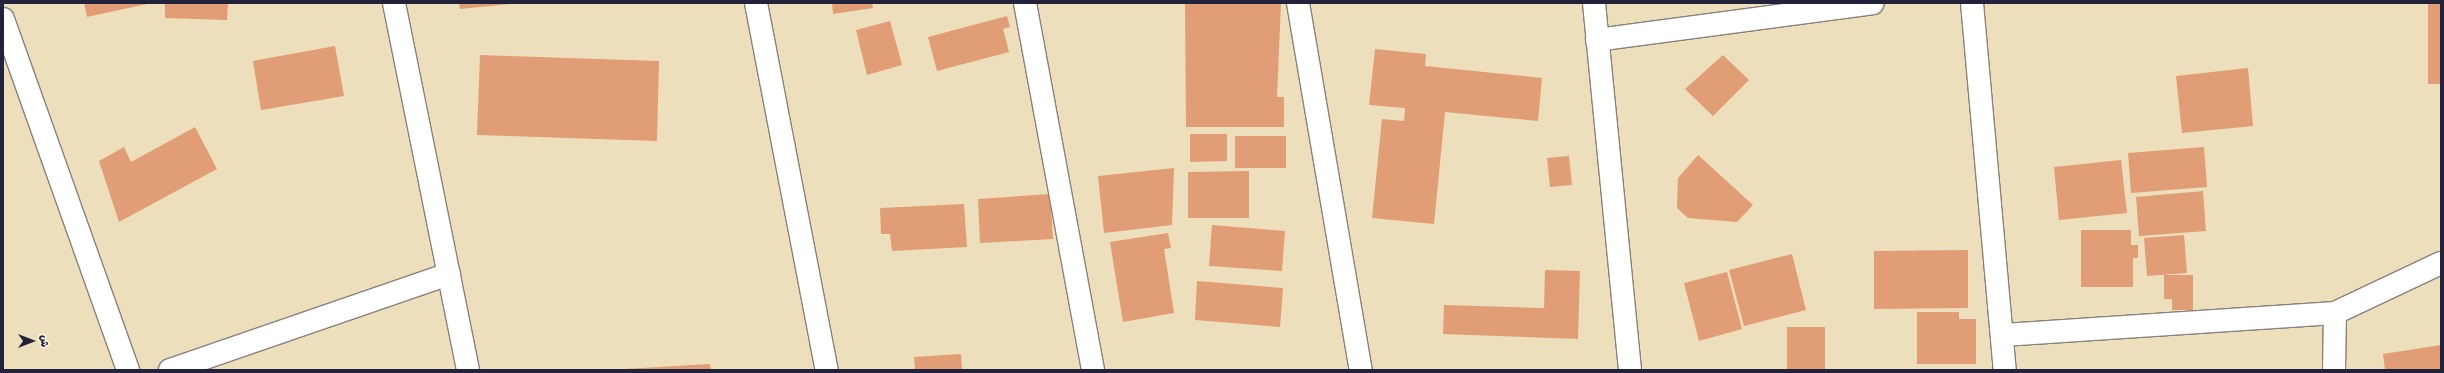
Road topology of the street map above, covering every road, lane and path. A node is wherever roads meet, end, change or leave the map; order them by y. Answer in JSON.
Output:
{"nodes":[{"id":1,"x":394,"y":3,"type":"edge"},
{"id":2,"x":756,"y":3,"type":"edge"},
{"id":3,"x":1026,"y":3,"type":"edge"},
{"id":4,"x":1298,"y":3,"type":"edge"},
{"id":5,"x":1594,"y":3,"type":"edge"},
{"id":6,"x":1864,"y":3,"type":"edge"},
{"id":7,"x":1972,"y":3,"type":"edge"},
{"id":8,"x":3,"y":19,"type":"edge"},
{"id":9,"x":1597,"y":40,"type":"junction"},
{"id":10,"x":2441,"y":263,"type":"edge"},
{"id":11,"x":449,"y":274,"type":"junction"},
{"id":12,"x":2335,"y":313,"type":"junction"},
{"id":13,"x":2003,"y":335,"type":"junction"},
{"id":14,"x":128,"y":370,"type":"edge"},
{"id":15,"x":170,"y":370,"type":"edge"},
{"id":16,"x":468,"y":370,"type":"edge"},
{"id":17,"x":827,"y":370,"type":"edge"},
{"id":18,"x":1093,"y":370,"type":"edge"},
{"id":19,"x":1360,"y":370,"type":"edge"},
{"id":20,"x":1630,"y":370,"type":"edge"},
{"id":21,"x":2005,"y":370,"type":"edge"},
{"id":22,"x":2334,"y":370,"type":"edge"}],
"edges":[{"from":1,"to":11,"type":"street"},
{"from":2,"to":17,"type":"street"},
{"from":3,"to":18,"type":"street"},
{"from":4,"to":19,"type":"street"},
{"from":5,"to":9,"type":"street"},
{"from":6,"to":9,"type":"street"},
{"from":7,"to":13,"type":"street"},
{"from":8,"to":14,"type":"street"},
{"from":9,"to":20,"type":"street"},
{"from":10,"to":12,"type":"street"},
{"from":11,"to":15,"type":"street"},
{"from":11,"to":16,"type":"street"},
{"from":12,"to":13,"type":"street"},
{"from":12,"to":22,"type":"street"},
{"from":13,"to":21,"type":"street"}]}
